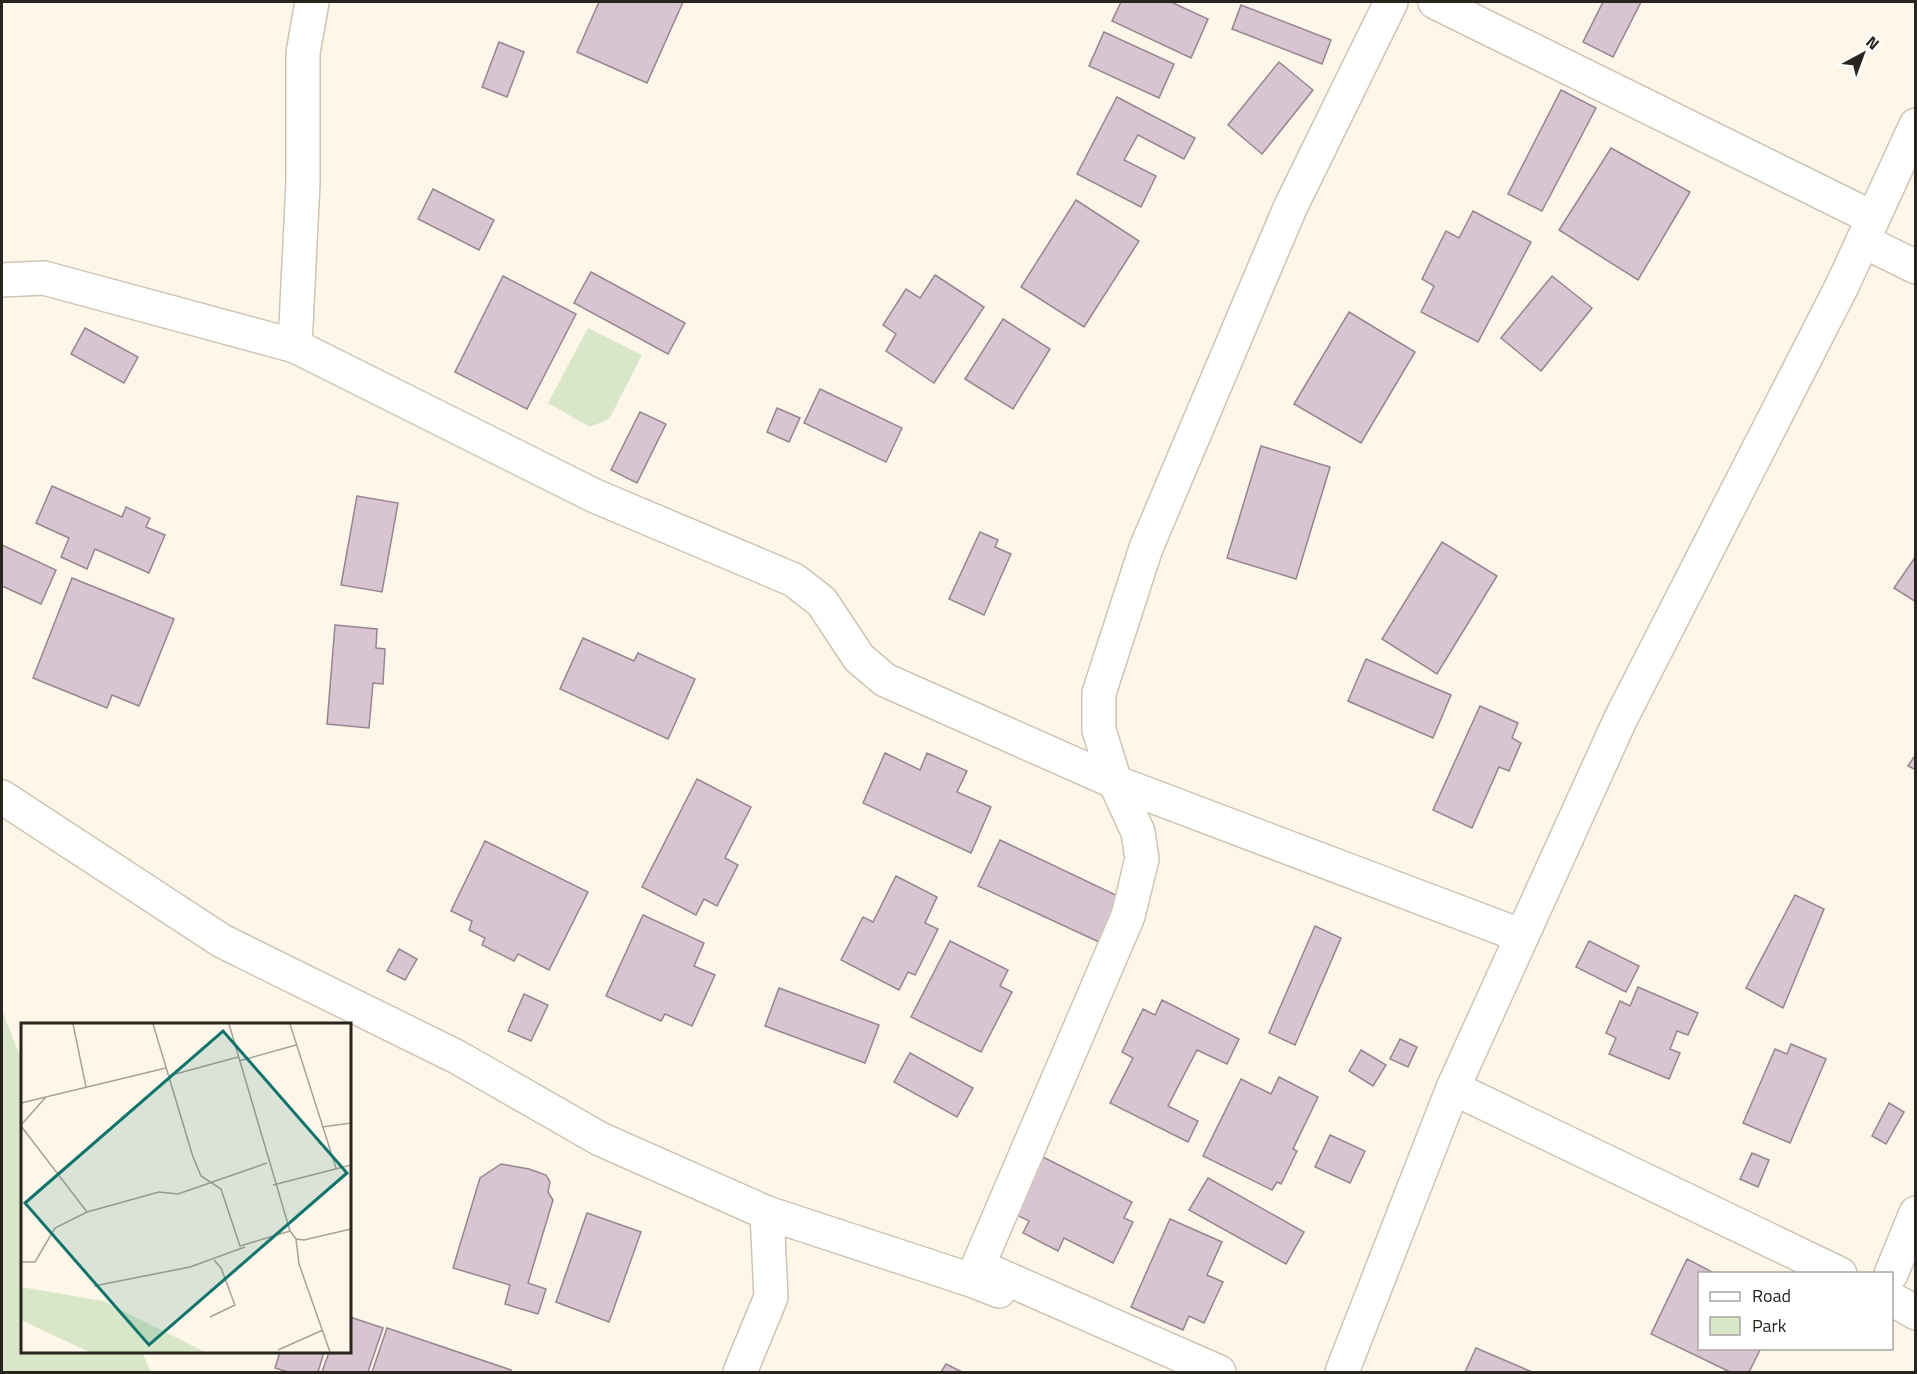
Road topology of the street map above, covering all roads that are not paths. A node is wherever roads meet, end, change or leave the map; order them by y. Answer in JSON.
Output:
{"nodes":[{"id":1,"x":312,"y":2,"type":"edge"},
{"id":2,"x":1390,"y":2,"type":"edge"},
{"id":3,"x":1435,"y":2,"type":"edge"},
{"id":4,"x":1916,"y":125,"type":"edge"},
{"id":5,"x":1868,"y":230,"type":"junction"},
{"id":6,"x":1916,"y":267,"type":"edge"},
{"id":7,"x":2,"y":280,"type":"edge"},
{"id":8,"x":295,"y":346,"type":"junction"},
{"id":9,"x":1115,"y":782,"type":"junction"},
{"id":10,"x":2,"y":797,"type":"edge"},
{"id":11,"x":1522,"y":936,"type":"junction"},
{"id":12,"x":1453,"y":1088,"type":"junction"},
{"id":13,"x":767,"y":1213,"type":"junction"},
{"id":14,"x":1916,"y":1213,"type":"edge"},
{"id":15,"x":1836,"y":1272,"type":"edge"},
{"id":16,"x":1892,"y":1272,"type":"edge"},
{"id":17,"x":1893,"y":1300,"type":"edge"},
{"id":18,"x":1916,"y":1313,"type":"edge"},
{"id":19,"x":740,"y":1372,"type":"edge"},
{"id":20,"x":1206,"y":1372,"type":"edge"},
{"id":21,"x":1219,"y":1372,"type":"edge"},
{"id":22,"x":1342,"y":1372,"type":"edge"}],
"edges":[{"from":1,"to":8,"type":"street"},
{"from":2,"to":9,"type":"street"},
{"from":3,"to":5,"type":"street"},
{"from":4,"to":5,"type":"street"},
{"from":5,"to":6,"type":"street"},
{"from":5,"to":11,"type":"street"},
{"from":7,"to":8,"type":"street"},
{"from":8,"to":9,"type":"street"},
{"from":9,"to":11,"type":"street"},
{"from":9,"to":21,"type":"street"},
{"from":10,"to":13,"type":"street"},
{"from":11,"to":12,"type":"street"},
{"from":12,"to":15,"type":"street"},
{"from":12,"to":22,"type":"street"},
{"from":13,"to":19,"type":"street"},
{"from":13,"to":20,"type":"street"},
{"from":14,"to":16,"type":"street"},
{"from":17,"to":18,"type":"street"}]}
